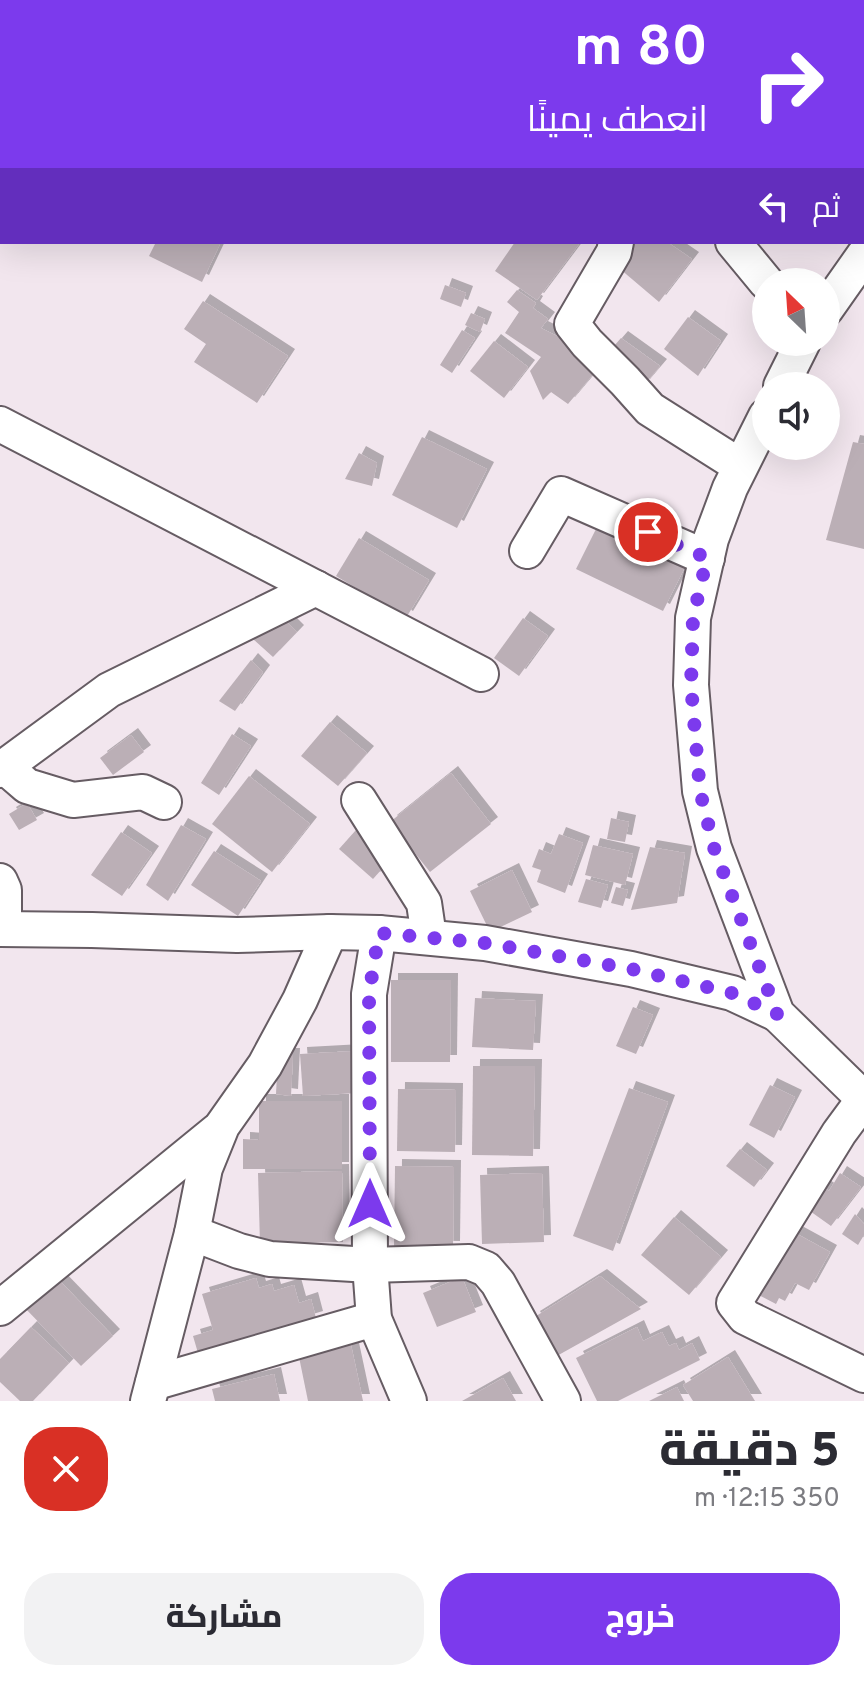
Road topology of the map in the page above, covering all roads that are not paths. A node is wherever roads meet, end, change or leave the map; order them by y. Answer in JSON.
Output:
{"nodes":[{"id":1,"x":616,"y":244,"type":"edge"},
{"id":2,"x":735,"y":244,"type":"edge"},
{"id":3,"x":864,"y":255,"type":"edge"},
{"id":4,"x":754,"y":268,"type":"edge"},
{"id":5,"x":840,"y":289,"type":"edge"},
{"id":6,"x":0,"y":424,"type":"edge"},
{"id":7,"x":752,"y":443,"type":"edge"},
{"id":8,"x":740,"y":466,"type":"junction"},
{"id":9,"x":527,"y":551,"type":"dead end"},
{"id":10,"x":707,"y":558,"type":"junction"},
{"id":11,"x":316,"y":588,"type":"junction"},
{"id":12,"x":481,"y":674,"type":"dead end"},
{"id":13,"x":3,"y":768,"type":"edge"},
{"id":14,"x":359,"y":800,"type":"dead end"},
{"id":15,"x":164,"y":802,"type":"dead end"},
{"id":16,"x":0,"y":881,"type":"edge"},
{"id":17,"x":2,"y":929,"type":"edge"},
{"id":18,"x":330,"y":932,"type":"junction"},
{"id":19,"x":379,"y":933,"type":"junction"},
{"id":20,"x":429,"y":937,"type":"junction"},
{"id":21,"x":777,"y":1014,"type":"junction"},
{"id":22,"x":864,"y":1099,"type":"edge"},
{"id":23,"x":222,"y":1126,"type":"junction"},
{"id":24,"x":192,"y":1233,"type":"junction"},
{"id":25,"x":370,"y":1265,"type":"junction"},
{"id":26,"x":0,"y":1308,"type":"edge"},
{"id":27,"x":374,"y":1319,"type":"junction"},
{"id":28,"x":864,"y":1375,"type":"edge"},
{"id":29,"x":150,"y":1392,"type":"edge"},
{"id":30,"x":409,"y":1401,"type":"edge"},
{"id":31,"x":563,"y":1401,"type":"edge"}],
"edges":[{"from":1,"to":8,"type":"street"},
{"from":2,"to":4,"type":"street"},
{"from":3,"to":5,"type":"street"},
{"from":6,"to":11,"type":"street"},
{"from":7,"to":8,"type":"street"},
{"from":8,"to":10,"type":"street"},
{"from":9,"to":10,"type":"street"},
{"from":10,"to":21,"type":"street"},
{"from":11,"to":12,"type":"street"},
{"from":11,"to":13,"type":"street"},
{"from":13,"to":15,"type":"street"},
{"from":14,"to":20,"type":"street"},
{"from":16,"to":17,"type":"street"},
{"from":17,"to":18,"type":"street"},
{"from":18,"to":19,"type":"street"},
{"from":18,"to":23,"type":"street"},
{"from":19,"to":20,"type":"street"},
{"from":19,"to":25,"type":"street"},
{"from":20,"to":21,"type":"street"},
{"from":21,"to":22,"type":"street"},
{"from":22,"to":28,"type":"street"},
{"from":23,"to":24,"type":"street"},
{"from":23,"to":26,"type":"street"},
{"from":24,"to":25,"type":"street"},
{"from":24,"to":29,"type":"street"},
{"from":25,"to":27,"type":"street"},
{"from":25,"to":31,"type":"street"},
{"from":27,"to":29,"type":"street"},
{"from":27,"to":30,"type":"street"}]}
